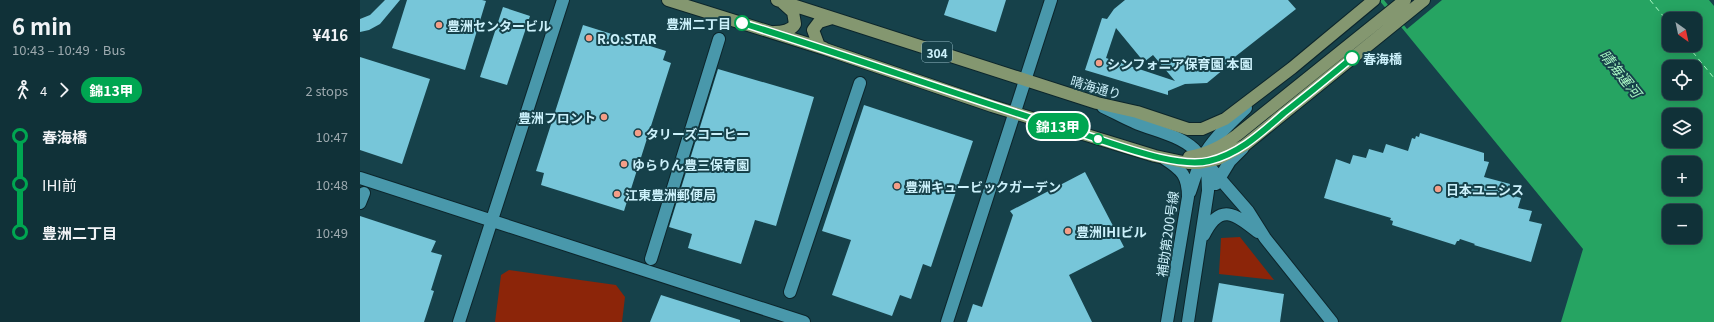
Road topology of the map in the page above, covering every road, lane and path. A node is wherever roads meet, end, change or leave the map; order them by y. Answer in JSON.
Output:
{"nodes":[{"id":1,"x":563,"y":0,"type":"edge"},
{"id":2,"x":668,"y":0,"type":"edge"},
{"id":3,"x":779,"y":0,"type":"edge"},
{"id":4,"x":1051,"y":0,"type":"edge"},
{"id":5,"x":1374,"y":0,"type":"edge"},
{"id":6,"x":1405,"y":0,"type":"edge"},
{"id":7,"x":1424,"y":0,"type":"edge"},
{"id":8,"x":832,"y":18,"type":"junction"},
{"id":9,"x":772,"y":32,"type":"junction"},
{"id":10,"x":719,"y":39,"type":"dead end"},
{"id":11,"x":825,"y":49,"type":"junction"},
{"id":12,"x":1025,"y":80,"type":"junction"},
{"id":13,"x":860,"y":83,"type":"dead end"},
{"id":14,"x":1261,"y":93,"type":"junction"},
{"id":15,"x":1097,"y":103,"type":"junction"},
{"id":16,"x":1014,"y":113,"type":"junction"},
{"id":17,"x":1245,"y":146,"type":"junction"},
{"id":18,"x":1165,"y":159,"type":"junction"},
{"id":19,"x":1203,"y":159,"type":"junction"},
{"id":20,"x":360,"y":178,"type":"edge"},
{"id":21,"x":1219,"y":178,"type":"junction"},
{"id":22,"x":1188,"y":197,"type":"junction"},
{"id":23,"x":1206,"y":201,"type":"junction"},
{"id":24,"x":492,"y":222,"type":"junction"},
{"id":25,"x":1265,"y":238,"type":"junction"},
{"id":26,"x":1200,"y":242,"type":"junction"},
{"id":27,"x":651,"y":259,"type":"dead end"},
{"id":28,"x":790,"y":292,"type":"dead end"},
{"id":29,"x":459,"y":322,"type":"edge"},
{"id":30,"x":804,"y":322,"type":"edge"},
{"id":31,"x":947,"y":322,"type":"edge"},
{"id":32,"x":1167,"y":322,"type":"edge"},
{"id":33,"x":1188,"y":322,"type":"edge"},
{"id":34,"x":1332,"y":322,"type":"edge"}],
"edges":[{"from":1,"to":24,"type":"street"},
{"from":2,"to":9,"type":"main road","number":"304"},
{"from":3,"to":8,"type":"main road","name":"晴海通り","number":"304"},
{"from":3,"to":9,"type":"main road"},
{"from":4,"to":12,"type":"street"},
{"from":5,"to":14,"type":"main road","name":"晴海通り","number":"304"},
{"from":6,"to":19,"type":"main road","number":"304"},
{"from":7,"to":17,"type":"main road","number":"304"},
{"from":8,"to":11,"type":"main road"},
{"from":8,"to":12,"type":"main road","name":"晴海通り","number":"304"},
{"from":9,"to":11,"type":"main road","number":"304"},
{"from":10,"to":27,"type":"street"},
{"from":11,"to":16,"type":"main road","number":"304"},
{"from":12,"to":15,"type":"main road","name":"晴海通り","number":"304"},
{"from":12,"to":16,"type":"street"},
{"from":13,"to":28,"type":"street"},
{"from":14,"to":15,"type":"main road","name":"晴海通り","number":"304"},
{"from":14,"to":19,"type":"street"},
{"from":15,"to":19,"type":"street"},
{"from":16,"to":18,"type":"main road","number":"304"},
{"from":16,"to":31,"type":"street"},
{"from":17,"to":19,"type":"main road","number":"304"},
{"from":17,"to":21,"type":"street"},
{"from":18,"to":19,"type":"main road","number":"304"},
{"from":18,"to":22,"type":"street","name":"補助第200号線"},
{"from":19,"to":21,"type":"street"},
{"from":19,"to":22,"type":"street"},
{"from":19,"to":23,"type":"street"},
{"from":20,"to":24,"type":"street"},
{"from":21,"to":23,"type":"street"},
{"from":21,"to":25,"type":"street"},
{"from":22,"to":32,"type":"street","name":"補助第200号線"},
{"from":23,"to":26,"type":"street"},
{"from":24,"to":29,"type":"street"},
{"from":24,"to":30,"type":"street"},
{"from":25,"to":26,"type":"street"},
{"from":25,"to":34,"type":"street"},
{"from":26,"to":33,"type":"street"}]}
